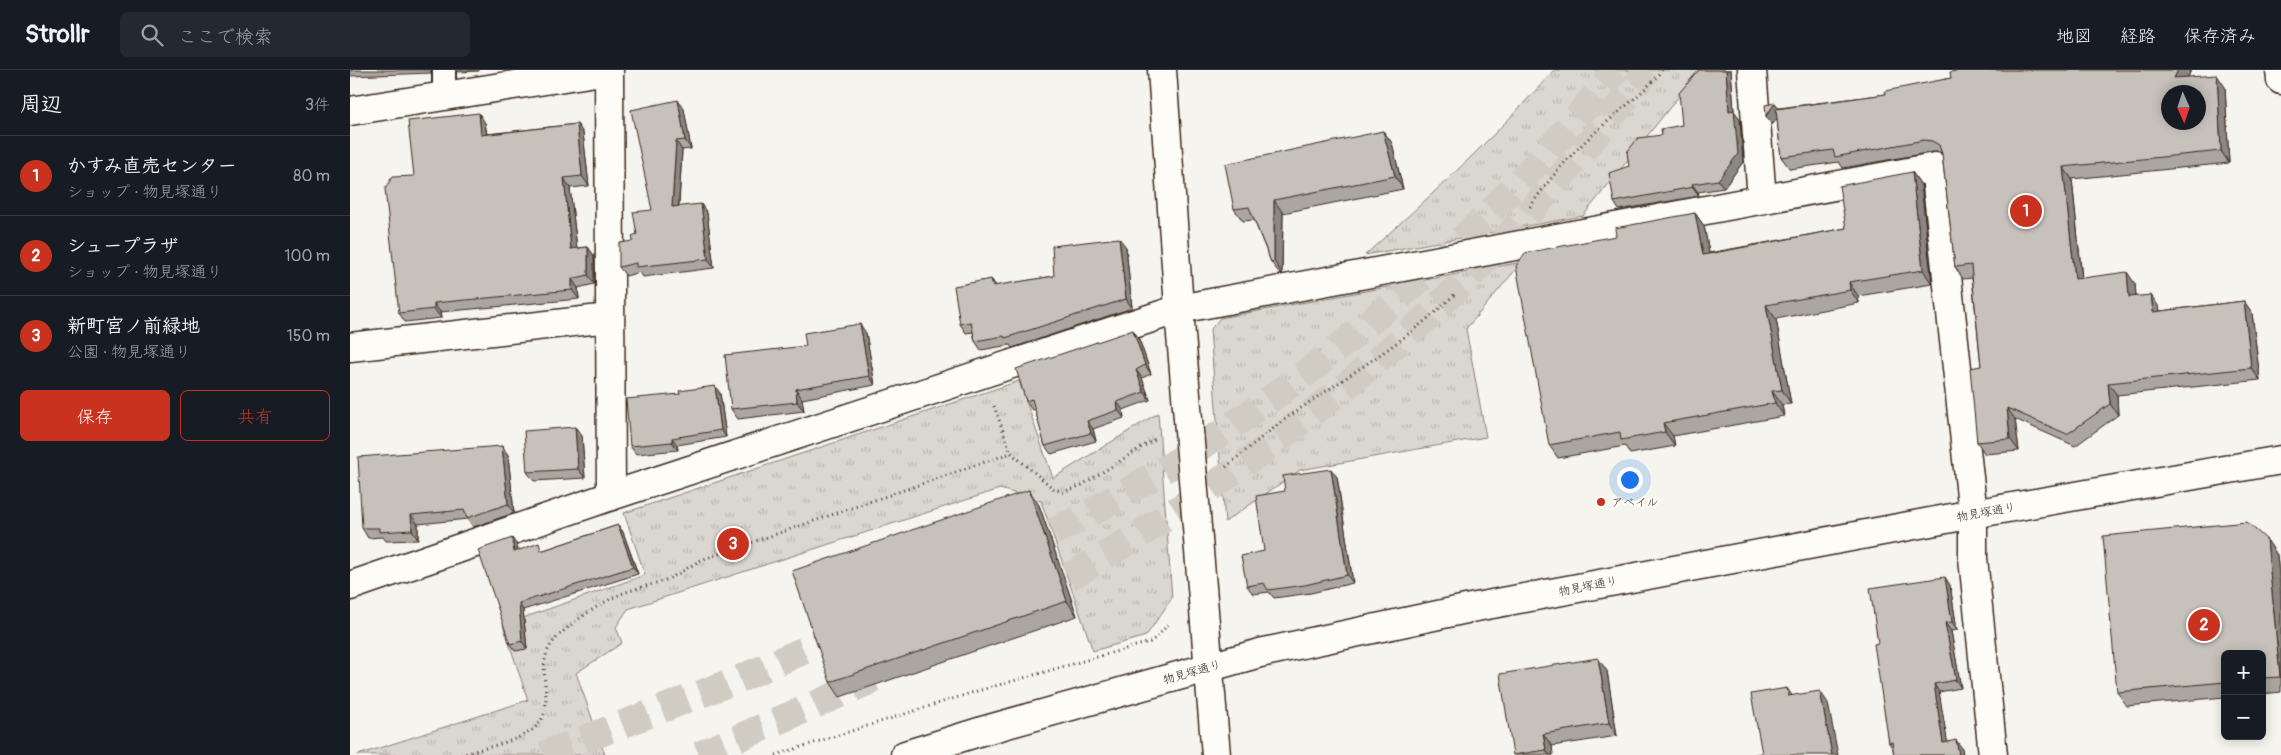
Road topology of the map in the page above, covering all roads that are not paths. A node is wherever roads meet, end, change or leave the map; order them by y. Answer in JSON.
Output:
{"nodes":[{"id":1,"x":609,"y":70,"type":"edge"},
{"id":2,"x":1162,"y":70,"type":"edge"},
{"id":3,"x":1752,"y":70,"type":"edge"},
{"id":4,"x":2280,"y":70,"type":"edge"},
{"id":5,"x":2281,"y":80,"type":"edge"},
{"id":6,"x":444,"y":83,"type":"edge"},
{"id":7,"x":350,"y":111,"type":"edge"},
{"id":8,"x":1762,"y":199,"type":"junction"},
{"id":9,"x":1179,"y":309,"type":"junction"},
{"id":10,"x":609,"y":318,"type":"junction"},
{"id":11,"x":350,"y":347,"type":"edge"},
{"id":12,"x":2281,"y":460,"type":"edge"},
{"id":13,"x":611,"y":496,"type":"junction"},
{"id":14,"x":1973,"y":514,"type":"junction"},
{"id":15,"x":350,"y":586,"type":"edge"},
{"id":16,"x":1208,"y":667,"type":"junction"},
{"id":17,"x":905,"y":755,"type":"edge"},
{"id":18,"x":1216,"y":755,"type":"edge"},
{"id":19,"x":1993,"y":755,"type":"edge"}],
"edges":[{"from":1,"to":6,"type":"street"},
{"from":1,"to":10,"type":"street"},
{"from":2,"to":9,"type":"street"},
{"from":3,"to":8,"type":"street"},
{"from":4,"to":5,"type":"street"},
{"from":6,"to":7,"type":"street"},
{"from":8,"to":9,"type":"street"},
{"from":8,"to":14,"type":"street"},
{"from":9,"to":13,"type":"street"},
{"from":9,"to":16,"type":"street"},
{"from":10,"to":11,"type":"street"},
{"from":10,"to":13,"type":"street"},
{"from":12,"to":14,"type":"street","name":"物見塚通り"},
{"from":13,"to":15,"type":"street"},
{"from":14,"to":16,"type":"street","name":"物見塚通り"},
{"from":14,"to":19,"type":"street"},
{"from":16,"to":17,"type":"street","name":"物見塚通り"},
{"from":16,"to":18,"type":"street"}]}
